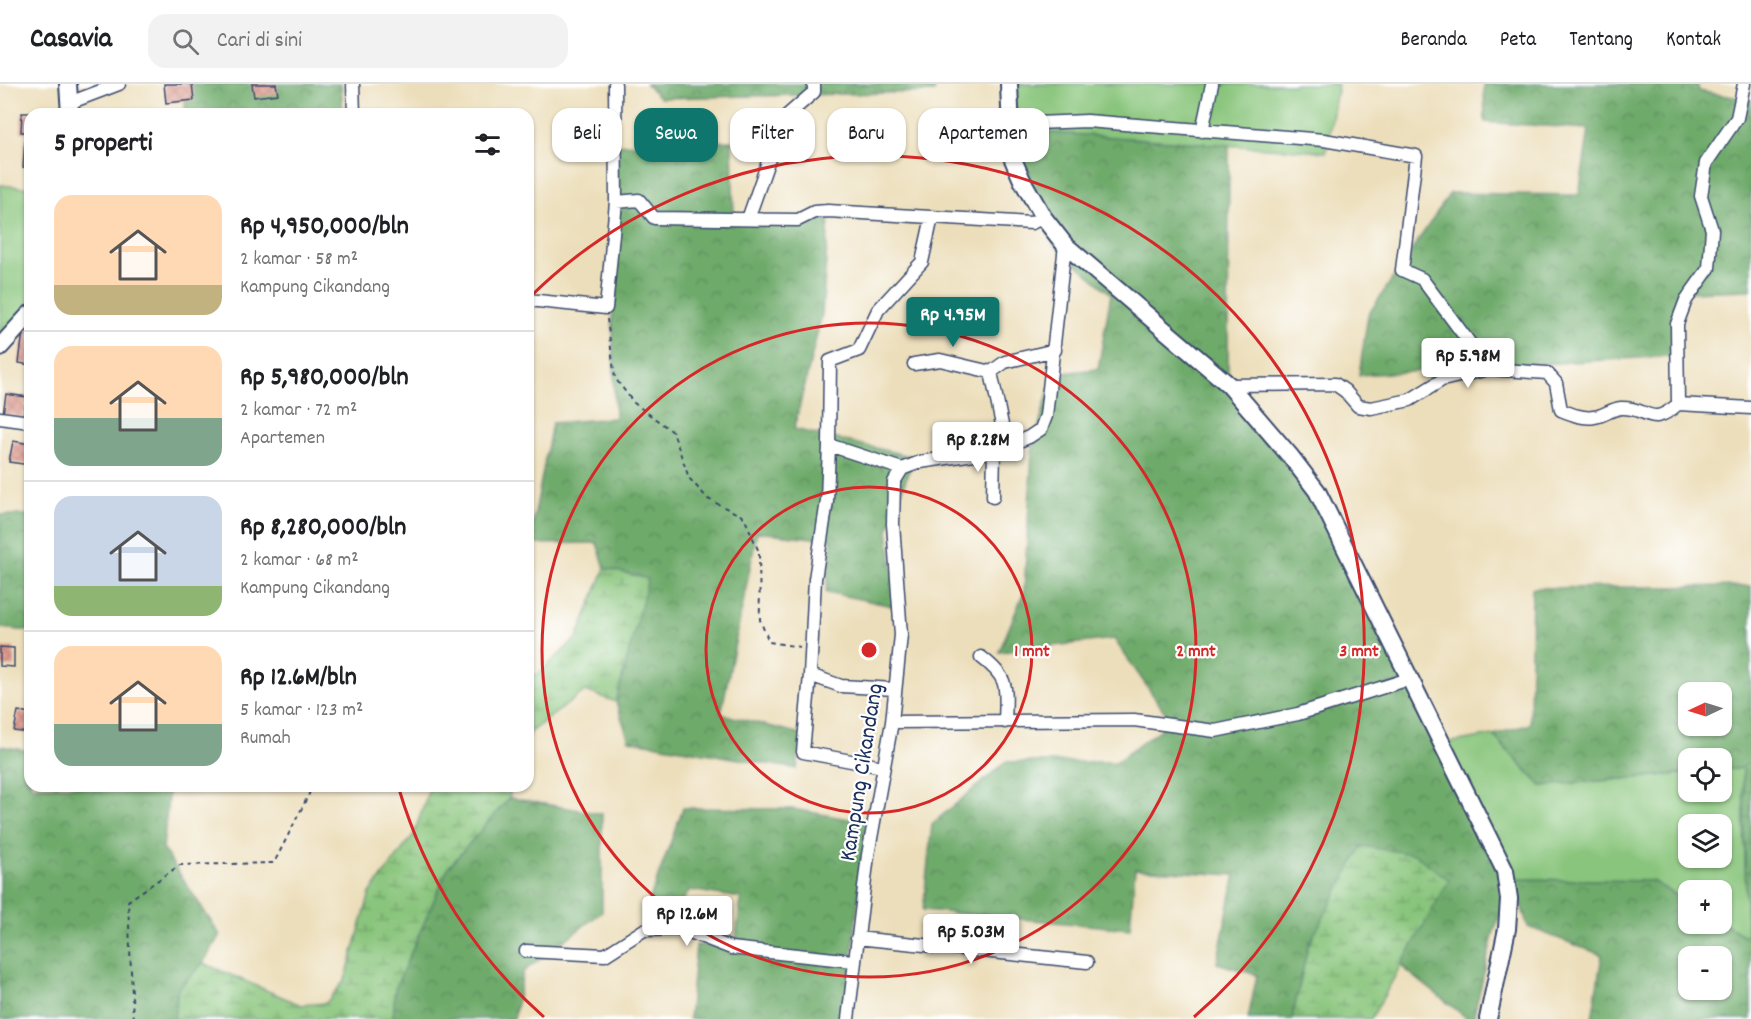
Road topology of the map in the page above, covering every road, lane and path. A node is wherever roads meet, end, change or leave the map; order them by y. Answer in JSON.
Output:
{"nodes":[{"id":1,"x":69,"y":84,"type":"edge"},
{"id":2,"x":119,"y":84,"type":"edge"},
{"id":3,"x":353,"y":84,"type":"edge"},
{"id":4,"x":615,"y":84,"type":"edge"},
{"id":5,"x":814,"y":84,"type":"edge"},
{"id":6,"x":1010,"y":84,"type":"edge"},
{"id":7,"x":1212,"y":84,"type":"edge"},
{"id":8,"x":1744,"y":84,"type":"edge"},
{"id":9,"x":70,"y":108,"type":"edge"},
{"id":10,"x":354,"y":108,"type":"edge"},
{"id":11,"x":1011,"y":108,"type":"edge"},
{"id":12,"x":1049,"y":122,"type":"edge"},
{"id":13,"x":1203,"y":130,"type":"junction"},
{"id":14,"x":1014,"y":162,"type":"edge"},
{"id":15,"x":616,"y":202,"type":"junction"},
{"id":16,"x":932,"y":217,"type":"junction"},
{"id":17,"x":1043,"y":217,"type":"junction"},
{"id":18,"x":748,"y":219,"type":"junction"},
{"id":19,"x":1065,"y":245,"type":"junction"},
{"id":20,"x":534,"y":301,"type":"edge"},
{"id":21,"x":606,"y":308,"type":"junction"},
{"id":22,"x":24,"y":321,"type":"edge"},
{"id":23,"x":0,"y":347,"type":"edge"},
{"id":24,"x":1055,"y":350,"type":"junction"},
{"id":25,"x":914,"y":364,"type":"dead end"},
{"id":26,"x":1489,"y":369,"type":"junction"},
{"id":27,"x":991,"y":372,"type":"junction"},
{"id":28,"x":1229,"y":385,"type":"junction"},
{"id":29,"x":1678,"y":404,"type":"junction"},
{"id":30,"x":1751,"y":408,"type":"edge"},
{"id":31,"x":0,"y":418,"type":"edge"},
{"id":32,"x":24,"y":421,"type":"edge"},
{"id":33,"x":1006,"y":444,"type":"junction"},
{"id":34,"x":829,"y":445,"type":"junction"},
{"id":35,"x":994,"y":451,"type":"junction"},
{"id":36,"x":903,"y":469,"type":"junction"},
{"id":37,"x":993,"y":497,"type":"dead end"},
{"id":38,"x":812,"y":649,"type":"junction"},
{"id":39,"x":981,"y":657,"type":"dead end"},
{"id":40,"x":810,"y":675,"type":"junction"},
{"id":41,"x":1409,"y":680,"type":"junction"},
{"id":42,"x":896,"y":689,"type":"junction"},
{"id":43,"x":892,"y":722,"type":"junction"},
{"id":44,"x":1005,"y":722,"type":"junction"},
{"id":45,"x":883,"y":767,"type":"junction"},
{"id":46,"x":309,"y":792,"type":"edge"},
{"id":47,"x":857,"y":938,"type":"junction"},
{"id":48,"x":526,"y":951,"type":"dead end"},
{"id":49,"x":853,"y":961,"type":"junction"},
{"id":50,"x":1088,"y":962,"type":"dead end"},
{"id":51,"x":133,"y":1019,"type":"edge"},
{"id":52,"x":848,"y":1019,"type":"edge"},
{"id":53,"x":1488,"y":1019,"type":"edge"}],
"edges":[{"from":1,"to":9,"type":"street"},
{"from":2,"to":9,"type":"street"},
{"from":3,"to":10,"type":"street"},
{"from":4,"to":15,"type":"street"},
{"from":5,"to":18,"type":"street"},
{"from":6,"to":11,"type":"street"},
{"from":7,"to":13,"type":"street"},
{"from":8,"to":29,"type":"street"},
{"from":12,"to":13,"type":"street"},
{"from":13,"to":26,"type":"street"},
{"from":14,"to":17,"type":"street"},
{"from":15,"to":18,"type":"street"},
{"from":15,"to":21,"type":"street"},
{"from":16,"to":17,"type":"street"},
{"from":16,"to":18,"type":"street"},
{"from":16,"to":34,"type":"street"},
{"from":17,"to":19,"type":"street"},
{"from":19,"to":24,"type":"street"},
{"from":19,"to":28,"type":"street"},
{"from":20,"to":21,"type":"street"},
{"from":21,"to":38,"type":"path"},
{"from":22,"to":23,"type":"street"},
{"from":24,"to":27,"type":"street"},
{"from":24,"to":33,"type":"street"},
{"from":25,"to":27,"type":"street"},
{"from":26,"to":28,"type":"street"},
{"from":26,"to":29,"type":"street"},
{"from":27,"to":33,"type":"street"},
{"from":28,"to":41,"type":"street"},
{"from":29,"to":30,"type":"street"},
{"from":31,"to":32,"type":"street"},
{"from":33,"to":35,"type":"street"},
{"from":34,"to":36,"type":"street"},
{"from":34,"to":38,"type":"street"},
{"from":35,"to":36,"type":"street"},
{"from":35,"to":37,"type":"street"},
{"from":36,"to":42,"type":"street","name":"Kampung Cikandang"},
{"from":38,"to":40,"type":"street"},
{"from":39,"to":44,"type":"street"},
{"from":40,"to":42,"type":"street"},
{"from":40,"to":45,"type":"street"},
{"from":41,"to":44,"type":"street"},
{"from":41,"to":53,"type":"street"},
{"from":42,"to":43,"type":"street","name":"Kampung Cikandang"},
{"from":43,"to":44,"type":"street"},
{"from":43,"to":45,"type":"street","name":"Kampung Cikandang"},
{"from":45,"to":47,"type":"street","name":"Kampung Cikandang"},
{"from":46,"to":51,"type":"path"},
{"from":47,"to":49,"type":"street","name":"Kampung Cikandang"},
{"from":47,"to":50,"type":"street"},
{"from":48,"to":49,"type":"street"},
{"from":49,"to":52,"type":"street","name":"Kampung Cikandang"}]}
